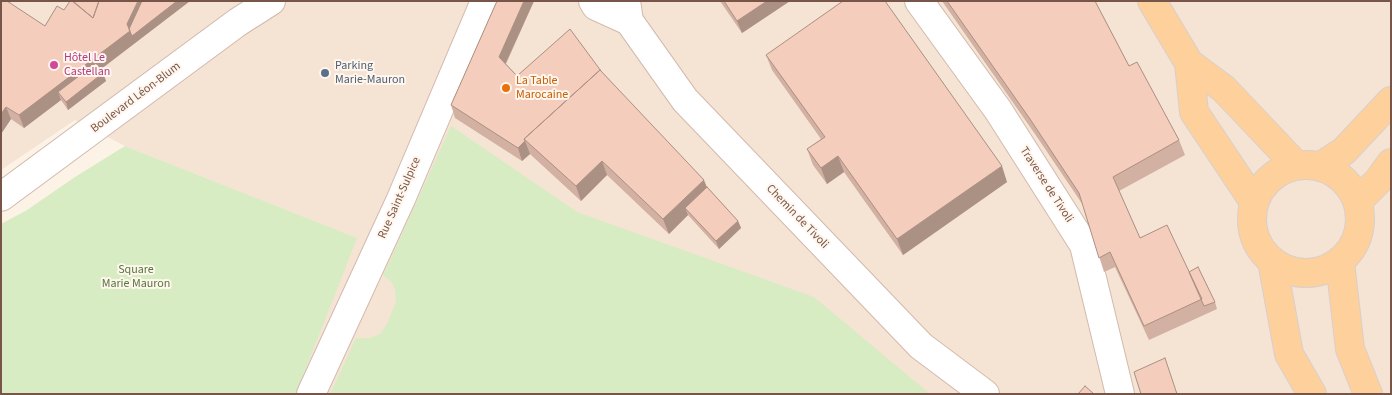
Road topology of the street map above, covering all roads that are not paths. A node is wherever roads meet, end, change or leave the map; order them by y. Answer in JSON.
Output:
{"nodes":[{"id":1,"x":271,"y":1,"type":"edge"},
{"id":2,"x":485,"y":1,"type":"edge"},
{"id":3,"x":593,"y":1,"type":"edge"},
{"id":4,"x":919,"y":1,"type":"edge"},
{"id":5,"x":1152,"y":1,"type":"edge"},
{"id":6,"x":628,"y":11,"type":"edge"},
{"id":7,"x":1189,"y":63,"type":"junction"},
{"id":8,"x":1391,"y":100,"type":"edge"},
{"id":9,"x":1391,"y":163,"type":"edge"},
{"id":10,"x":1309,"y":166,"type":"junction"},
{"id":11,"x":1,"y":197,"type":"edge"},
{"id":12,"x":1358,"y":201,"type":"junction"},
{"id":13,"x":1254,"y":202,"type":"junction"},
{"id":14,"x":1272,"y":261,"type":"junction"},
{"id":15,"x":1340,"y":262,"type":"junction"},
{"id":16,"x":311,"y":394,"type":"edge"},
{"id":17,"x":985,"y":394,"type":"edge"},
{"id":18,"x":1120,"y":394,"type":"edge"},
{"id":19,"x":1312,"y":394,"type":"edge"},
{"id":20,"x":1368,"y":394,"type":"edge"}],
"edges":[{"from":1,"to":11,"type":"street","name":"Boulevard Léon-Blum"},
{"from":2,"to":16,"type":"street","name":"Rue Saint-Sulpice"},
{"from":3,"to":6,"type":"street","name":"Chemin de Tivoli"},
{"from":4,"to":18,"type":"street","name":"Traverse de Tivoli"},
{"from":5,"to":7,"type":"main road"},
{"from":6,"to":17,"type":"street","name":"Chemin de Tivoli"},
{"from":7,"to":10,"type":"main road"},
{"from":7,"to":13,"type":"main road"},
{"from":8,"to":10,"type":"main road"},
{"from":9,"to":12,"type":"main road"},
{"from":10,"to":12,"type":"main road"},
{"from":10,"to":13,"type":"main road"},
{"from":12,"to":15,"type":"main road"},
{"from":13,"to":14,"type":"main road"},
{"from":14,"to":15,"type":"main road"},
{"from":14,"to":19,"type":"main road"},
{"from":15,"to":20,"type":"main road"}]}
